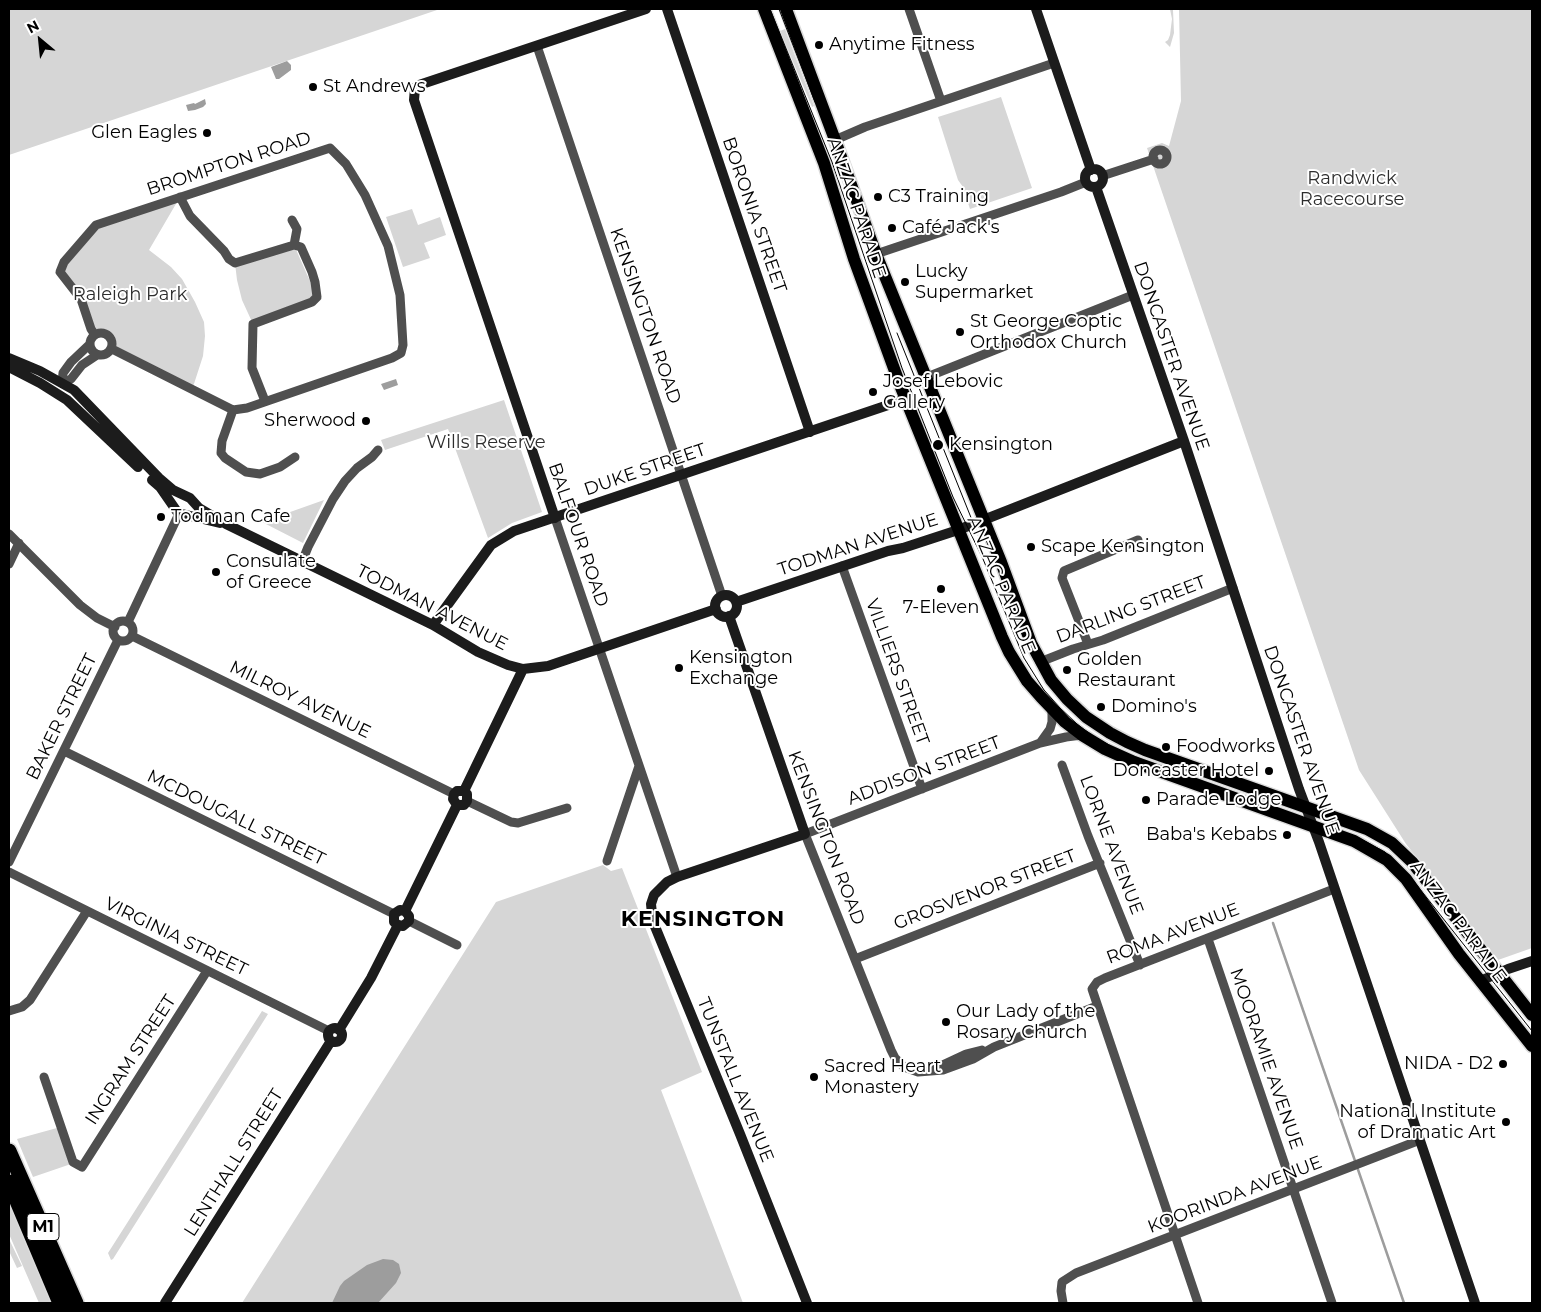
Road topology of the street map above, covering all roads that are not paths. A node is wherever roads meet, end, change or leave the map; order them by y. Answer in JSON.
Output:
{"nodes":[{"id":1,"x":646,"y":9,"type":"edge"},
{"id":2,"x":667,"y":9,"type":"edge"},
{"id":3,"x":764,"y":9,"type":"edge"},
{"id":4,"x":786,"y":9,"type":"edge"},
{"id":5,"x":910,"y":9,"type":"edge"},
{"id":6,"x":1036,"y":9,"type":"edge"},
{"id":7,"x":537,"y":46,"type":"junction"},
{"id":8,"x":1054,"y":63,"type":"junction"},
{"id":9,"x":941,"y":101,"type":"junction"},
{"id":10,"x":835,"y":140,"type":"junction"},
{"id":11,"x":1154,"y":159,"type":"dead end"},
{"id":12,"x":1091,"y":170,"type":"junction"},
{"id":13,"x":1102,"y":176,"type":"junction"},
{"id":14,"x":1086,"y":182,"type":"junction"},
{"id":15,"x":1096,"y":187,"type":"junction"},
{"id":16,"x":180,"y":197,"type":"junction"},
{"id":17,"x":292,"y":220,"type":"dead end"},
{"id":18,"x":294,"y":244,"type":"junction"},
{"id":19,"x":876,"y":254,"type":"junction"},
{"id":20,"x":1134,"y":295,"type":"junction"},
{"id":21,"x":95,"y":335,"type":"junction"},
{"id":22,"x":90,"y":344,"type":"junction"},
{"id":23,"x":112,"y":349,"type":"junction"},
{"id":24,"x":97,"y":355,"type":"junction"},
{"id":25,"x":9,"y":358,"type":"edge"},
{"id":26,"x":9,"y":367,"type":"edge"},
{"id":27,"x":28,"y":377,"type":"junction"},
{"id":28,"x":927,"y":378,"type":"junction"},
{"id":29,"x":62,"y":383,"type":"junction"},
{"id":30,"x":906,"y":399,"type":"junction"},
{"id":31,"x":265,"y":401,"type":"junction"},
{"id":32,"x":233,"y":410,"type":"junction"},
{"id":33,"x":82,"y":413,"type":"junction"},
{"id":34,"x":810,"y":432,"type":"junction"},
{"id":35,"x":1184,"y":441,"type":"junction"},
{"id":36,"x":378,"y":450,"type":"dead end"},
{"id":37,"x":295,"y":457,"type":"dead end"},
{"id":38,"x":682,"y":475,"type":"junction"},
{"id":39,"x":189,"y":499,"type":"junction"},
{"id":40,"x":182,"y":514,"type":"junction"},
{"id":41,"x":555,"y":518,"type":"junction"},
{"id":42,"x":983,"y":520,"type":"junction"},
{"id":43,"x":226,"y":524,"type":"junction"},
{"id":44,"x":958,"y":530,"type":"junction"},
{"id":45,"x":9,"y":534,"type":"edge"},
{"id":46,"x":1138,"y":540,"type":"dead end"},
{"id":47,"x":19,"y":543,"type":"junction"},
{"id":48,"x":302,"y":562,"type":"junction"},
{"id":49,"x":9,"y":564,"type":"edge"},
{"id":50,"x":842,"y":566,"type":"junction"},
{"id":51,"x":1233,"y":588,"type":"junction"},
{"id":52,"x":722,"y":596,"type":"junction"},
{"id":53,"x":736,"y":602,"type":"junction"},
{"id":54,"x":716,"y":609,"type":"junction"},
{"id":55,"x":729,"y":616,"type":"junction"},
{"id":56,"x":128,"y":622,"type":"junction"},
{"id":57,"x":433,"y":625,"type":"junction"},
{"id":58,"x":115,"y":627,"type":"junction"},
{"id":59,"x":132,"y":636,"type":"junction"},
{"id":60,"x":118,"y":640,"type":"junction"},
{"id":61,"x":1088,"y":644,"type":"junction"},
{"id":62,"x":600,"y":649,"type":"junction"},
{"id":63,"x":1040,"y":662,"type":"junction"},
{"id":64,"x":523,"y":669,"type":"junction"},
{"id":65,"x":1052,"y":709,"type":"junction"},
{"id":66,"x":1082,"y":735,"type":"junction"},
{"id":67,"x":1040,"y":743,"type":"junction"},
{"id":68,"x":64,"y":751,"type":"junction"},
{"id":69,"x":1062,"y":765,"type":"dead end"},
{"id":70,"x":639,"y":766,"type":"junction"},
{"id":71,"x":922,"y":789,"type":"junction"},
{"id":72,"x":462,"y":796,"type":"junction"},
{"id":73,"x":567,"y":808,"type":"dead end"},
{"id":74,"x":1306,"y":808,"type":"junction"},
{"id":75,"x":1313,"y":827,"type":"junction"},
{"id":76,"x":805,"y":834,"type":"junction"},
{"id":77,"x":608,"y":861,"type":"dead end"},
{"id":78,"x":9,"y":862,"type":"edge"},
{"id":79,"x":1100,"y":863,"type":"junction"},
{"id":80,"x":9,"y":872,"type":"edge"},
{"id":81,"x":677,"y":877,"type":"junction"},
{"id":82,"x":1334,"y":889,"type":"junction"},
{"id":83,"x":87,"y":911,"type":"junction"},
{"id":84,"x":394,"y":914,"type":"junction"},
{"id":85,"x":407,"y":916,"type":"junction"},
{"id":86,"x":398,"y":925,"type":"junction"},
{"id":87,"x":1208,"y":939,"type":"junction"},
{"id":88,"x":457,"y":945,"type":"dead end"},
{"id":89,"x":855,"y":959,"type":"junction"},
{"id":90,"x":1532,"y":961,"type":"edge"},
{"id":91,"x":1140,"y":965,"type":"junction"},
{"id":92,"x":208,"y":971,"type":"junction"},
{"id":93,"x":1498,"y":973,"type":"junction"},
{"id":94,"x":1480,"y":981,"type":"junction"},
{"id":95,"x":1097,"y":1006,"type":"junction"},
{"id":96,"x":9,"y":1011,"type":"edge"},
{"id":97,"x":1532,"y":1015,"type":"edge"},
{"id":98,"x":333,"y":1034,"type":"junction"},
{"id":99,"x":1532,"y":1046,"type":"edge"},
{"id":100,"x":44,"y":1077,"type":"dead end"},
{"id":101,"x":1420,"y":1140,"type":"junction"},
{"id":102,"x":9,"y":1151,"type":"edge"},
{"id":103,"x":9,"y":1182,"type":"edge"},
{"id":104,"x":9,"y":1190,"type":"edge"},
{"id":105,"x":1294,"y":1190,"type":"junction"},
{"id":106,"x":26,"y":1221,"type":"junction"},
{"id":107,"x":1174,"y":1235,"type":"junction"},
{"id":108,"x":60,"y":1303,"type":"edge"},
{"id":109,"x":76,"y":1303,"type":"edge"},
{"id":110,"x":165,"y":1303,"type":"edge"},
{"id":111,"x":807,"y":1303,"type":"edge"},
{"id":112,"x":1063,"y":1303,"type":"edge"},
{"id":113,"x":1198,"y":1303,"type":"edge"},
{"id":114,"x":1332,"y":1303,"type":"edge"},
{"id":115,"x":1475,"y":1303,"type":"edge"}],
"edges":[{"from":1,"to":7,"type":"street"},
{"from":2,"to":34,"type":"street","name":"BORONIA STREET"},
{"from":3,"to":30,"type":"main road","name":"ANZAC PARADE"},
{"from":4,"to":10,"type":"main road","name":"ANZAC PARADE"},
{"from":5,"to":9,"type":"street"},
{"from":6,"to":8,"type":"street"},
{"from":7,"to":38,"type":"street","name":"KENSINGTON ROAD"},
{"from":7,"to":41,"type":"street","name":"BALFOUR ROAD"},
{"from":8,"to":9,"type":"street"},
{"from":8,"to":12,"type":"street"},
{"from":9,"to":10,"type":"street"},
{"from":10,"to":19,"type":"main road","name":"ANZAC PARADE"},
{"from":11,"to":13,"type":"street"},
{"from":12,"to":13,"type":"street"},
{"from":12,"to":14,"type":"street"},
{"from":13,"to":15,"type":"street"},
{"from":14,"to":15,"type":"street"},
{"from":14,"to":19,"type":"street"},
{"from":15,"to":20,"type":"street","name":"DONCASTER AVENUE"},
{"from":16,"to":18,"type":"street"},
{"from":16,"to":21,"type":"street","name":"BROMPTON ROAD"},
{"from":16,"to":31,"type":"street","name":"BROMPTON ROAD"},
{"from":17,"to":18,"type":"street"},
{"from":18,"to":31,"type":"street"},
{"from":19,"to":28,"type":"main road","name":"ANZAC PARADE"},
{"from":20,"to":28,"type":"street"},
{"from":20,"to":35,"type":"street","name":"DONCASTER AVENUE"},
{"from":21,"to":22,"type":"street"},
{"from":21,"to":23,"type":"street"},
{"from":22,"to":24,"type":"street"},
{"from":22,"to":29,"type":"street"},
{"from":23,"to":24,"type":"street"},
{"from":23,"to":32,"type":"street"},
{"from":24,"to":29,"type":"street"},
{"from":25,"to":29,"type":"street","name":"TODMAN AVENUE"},
{"from":26,"to":27,"type":"street"},
{"from":27,"to":29,"type":"street"},
{"from":27,"to":33,"type":"street"},
{"from":28,"to":42,"type":"main road","name":"ANZAC PARADE"},
{"from":29,"to":33,"type":"street"},
{"from":29,"to":39,"type":"street","name":"TODMAN AVENUE"},
{"from":30,"to":34,"type":"street","name":"DUKE STREET"},
{"from":30,"to":44,"type":"main road","name":"ANZAC PARADE"},
{"from":31,"to":32,"type":"street","name":"BROMPTON ROAD"},
{"from":32,"to":37,"type":"street"},
{"from":33,"to":40,"type":"street"},
{"from":34,"to":38,"type":"street","name":"DUKE STREET"},
{"from":35,"to":42,"type":"street","name":"TODMAN AVENUE"},
{"from":35,"to":51,"type":"street","name":"DONCASTER AVENUE"},
{"from":36,"to":48,"type":"street"},
{"from":38,"to":41,"type":"street","name":"DUKE STREET"},
{"from":38,"to":52,"type":"street","name":"KENSINGTON ROAD"},
{"from":39,"to":40,"type":"street"},
{"from":39,"to":40,"type":"street"},
{"from":39,"to":43,"type":"street","name":"TODMAN AVENUE"},
{"from":40,"to":43,"type":"street","name":"TODMAN AVENUE"},
{"from":40,"to":56,"type":"street"},
{"from":41,"to":57,"type":"street","name":"DUKE STREET"},
{"from":41,"to":62,"type":"street","name":"BALFOUR ROAD"},
{"from":42,"to":44,"type":"street","name":"TODMAN AVENUE"},
{"from":42,"to":63,"type":"main road","name":"ANZAC PARADE"},
{"from":43,"to":48,"type":"street","name":"TODMAN AVENUE"},
{"from":44,"to":50,"type":"street","name":"TODMAN AVENUE"},
{"from":44,"to":65,"type":"main road","name":"ANZAC PARADE"},
{"from":45,"to":47,"type":"street"},
{"from":46,"to":61,"type":"street"},
{"from":47,"to":49,"type":"street"},
{"from":47,"to":58,"type":"street"},
{"from":48,"to":57,"type":"street","name":"TODMAN AVENUE"},
{"from":50,"to":53,"type":"street","name":"TODMAN AVENUE"},
{"from":50,"to":71,"type":"street","name":"VILLIERS STREET"},
{"from":51,"to":61,"type":"street","name":"DARLING STREET"},
{"from":51,"to":74,"type":"street","name":"DONCASTER AVENUE"},
{"from":52,"to":53,"type":"street"},
{"from":52,"to":54,"type":"street"},
{"from":53,"to":55,"type":"street"},
{"from":54,"to":55,"type":"street"},
{"from":54,"to":62,"type":"street","name":"TODMAN AVENUE"},
{"from":55,"to":76,"type":"street","name":"KENSINGTON ROAD"},
{"from":56,"to":58,"type":"street"},
{"from":56,"to":59,"type":"street"},
{"from":57,"to":64,"type":"street","name":"TODMAN AVENUE"},
{"from":58,"to":60,"type":"street"},
{"from":59,"to":60,"type":"street"},
{"from":59,"to":72,"type":"street","name":"MILROY AVENUE"},
{"from":60,"to":68,"type":"street","name":"BAKER STREET"},
{"from":61,"to":63,"type":"street","name":"DARLING STREET"},
{"from":62,"to":64,"type":"street","name":"TODMAN AVENUE"},
{"from":62,"to":70,"type":"street","name":"BALFOUR ROAD"},
{"from":63,"to":74,"type":"main road","name":"ANZAC PARADE"},
{"from":64,"to":72,"type":"street"},
{"from":65,"to":66,"type":"main road","name":"ANZAC PARADE"},
{"from":65,"to":67,"type":"street"},
{"from":66,"to":67,"type":"street","name":"ADDISON STREET"},
{"from":66,"to":75,"type":"main road","name":"ANZAC PARADE"},
{"from":67,"to":71,"type":"street","name":"ADDISON STREET"},
{"from":68,"to":78,"type":"street","name":"BAKER STREET"},
{"from":68,"to":84,"type":"street","name":"MCDOUGALL STREET"},
{"from":69,"to":79,"type":"street","name":"LORNE AVENUE"},
{"from":70,"to":77,"type":"street"},
{"from":70,"to":81,"type":"street","name":"BALFOUR ROAD"},
{"from":71,"to":76,"type":"street","name":"ADDISON STREET"},
{"from":72,"to":73,"type":"street","name":"MILROY AVENUE"},
{"from":72,"to":85,"type":"street"},
{"from":74,"to":75,"type":"street","name":"DONCASTER AVENUE"},
{"from":74,"to":93,"type":"main road","name":"ANZAC PARADE"},
{"from":75,"to":82,"type":"street","name":"DONCASTER AVENUE"},
{"from":75,"to":94,"type":"main road","name":"ANZAC PARADE"},
{"from":76,"to":81,"type":"street","name":"ADDISON STREET"},
{"from":76,"to":89,"type":"street","name":"KENSINGTON ROAD"},
{"from":79,"to":89,"type":"street","name":"GROSVENOR STREET"},
{"from":79,"to":91,"type":"street","name":"LORNE AVENUE"},
{"from":80,"to":83,"type":"street","name":"VIRGINIA STREET"},
{"from":81,"to":111,"type":"street","name":"TUNSTALL AVENUE"},
{"from":82,"to":87,"type":"street","name":"ROMA AVENUE"},
{"from":82,"to":101,"type":"street","name":"DONCASTER AVENUE"},
{"from":83,"to":92,"type":"street","name":"VIRGINIA STREET"},
{"from":83,"to":96,"type":"street"},
{"from":84,"to":85,"type":"street"},
{"from":84,"to":86,"type":"street"},
{"from":85,"to":86,"type":"street"},
{"from":85,"to":88,"type":"street"},
{"from":86,"to":98,"type":"street","name":"LENTHALL STREET"},
{"from":87,"to":91,"type":"street","name":"ROMA AVENUE"},
{"from":87,"to":105,"type":"street","name":"MOORAMIE AVENUE"},
{"from":89,"to":95,"type":"street","name":"KENSINGTON ROAD"},
{"from":90,"to":93,"type":"street"},
{"from":91,"to":95,"type":"street","name":"ROMA AVENUE"},
{"from":92,"to":98,"type":"street","name":"VIRGINIA STREET"},
{"from":92,"to":100,"type":"street","name":"INGRAM STREET"},
{"from":93,"to":94,"type":"street"},
{"from":93,"to":97,"type":"main road","name":"ANZAC PARADE"},
{"from":94,"to":99,"type":"main road","name":"ANZAC PARADE"},
{"from":95,"to":107,"type":"street"},
{"from":98,"to":110,"type":"street","name":"LENTHALL STREET"},
{"from":101,"to":105,"type":"street","name":"KOORINDA AVENUE"},
{"from":101,"to":115,"type":"street","name":"DONCASTER AVENUE"},
{"from":102,"to":109,"type":"highway","number":"M1"},
{"from":103,"to":106,"type":"highway","number":"M1"},
{"from":104,"to":106,"type":"highway"},
{"from":105,"to":107,"type":"street","name":"KOORINDA AVENUE"},
{"from":105,"to":114,"type":"street","name":"MOORAMIE AVENUE"},
{"from":106,"to":108,"type":"highway","number":"M1"},
{"from":107,"to":112,"type":"street","name":"KOORINDA AVENUE"},
{"from":107,"to":113,"type":"street"}]}
